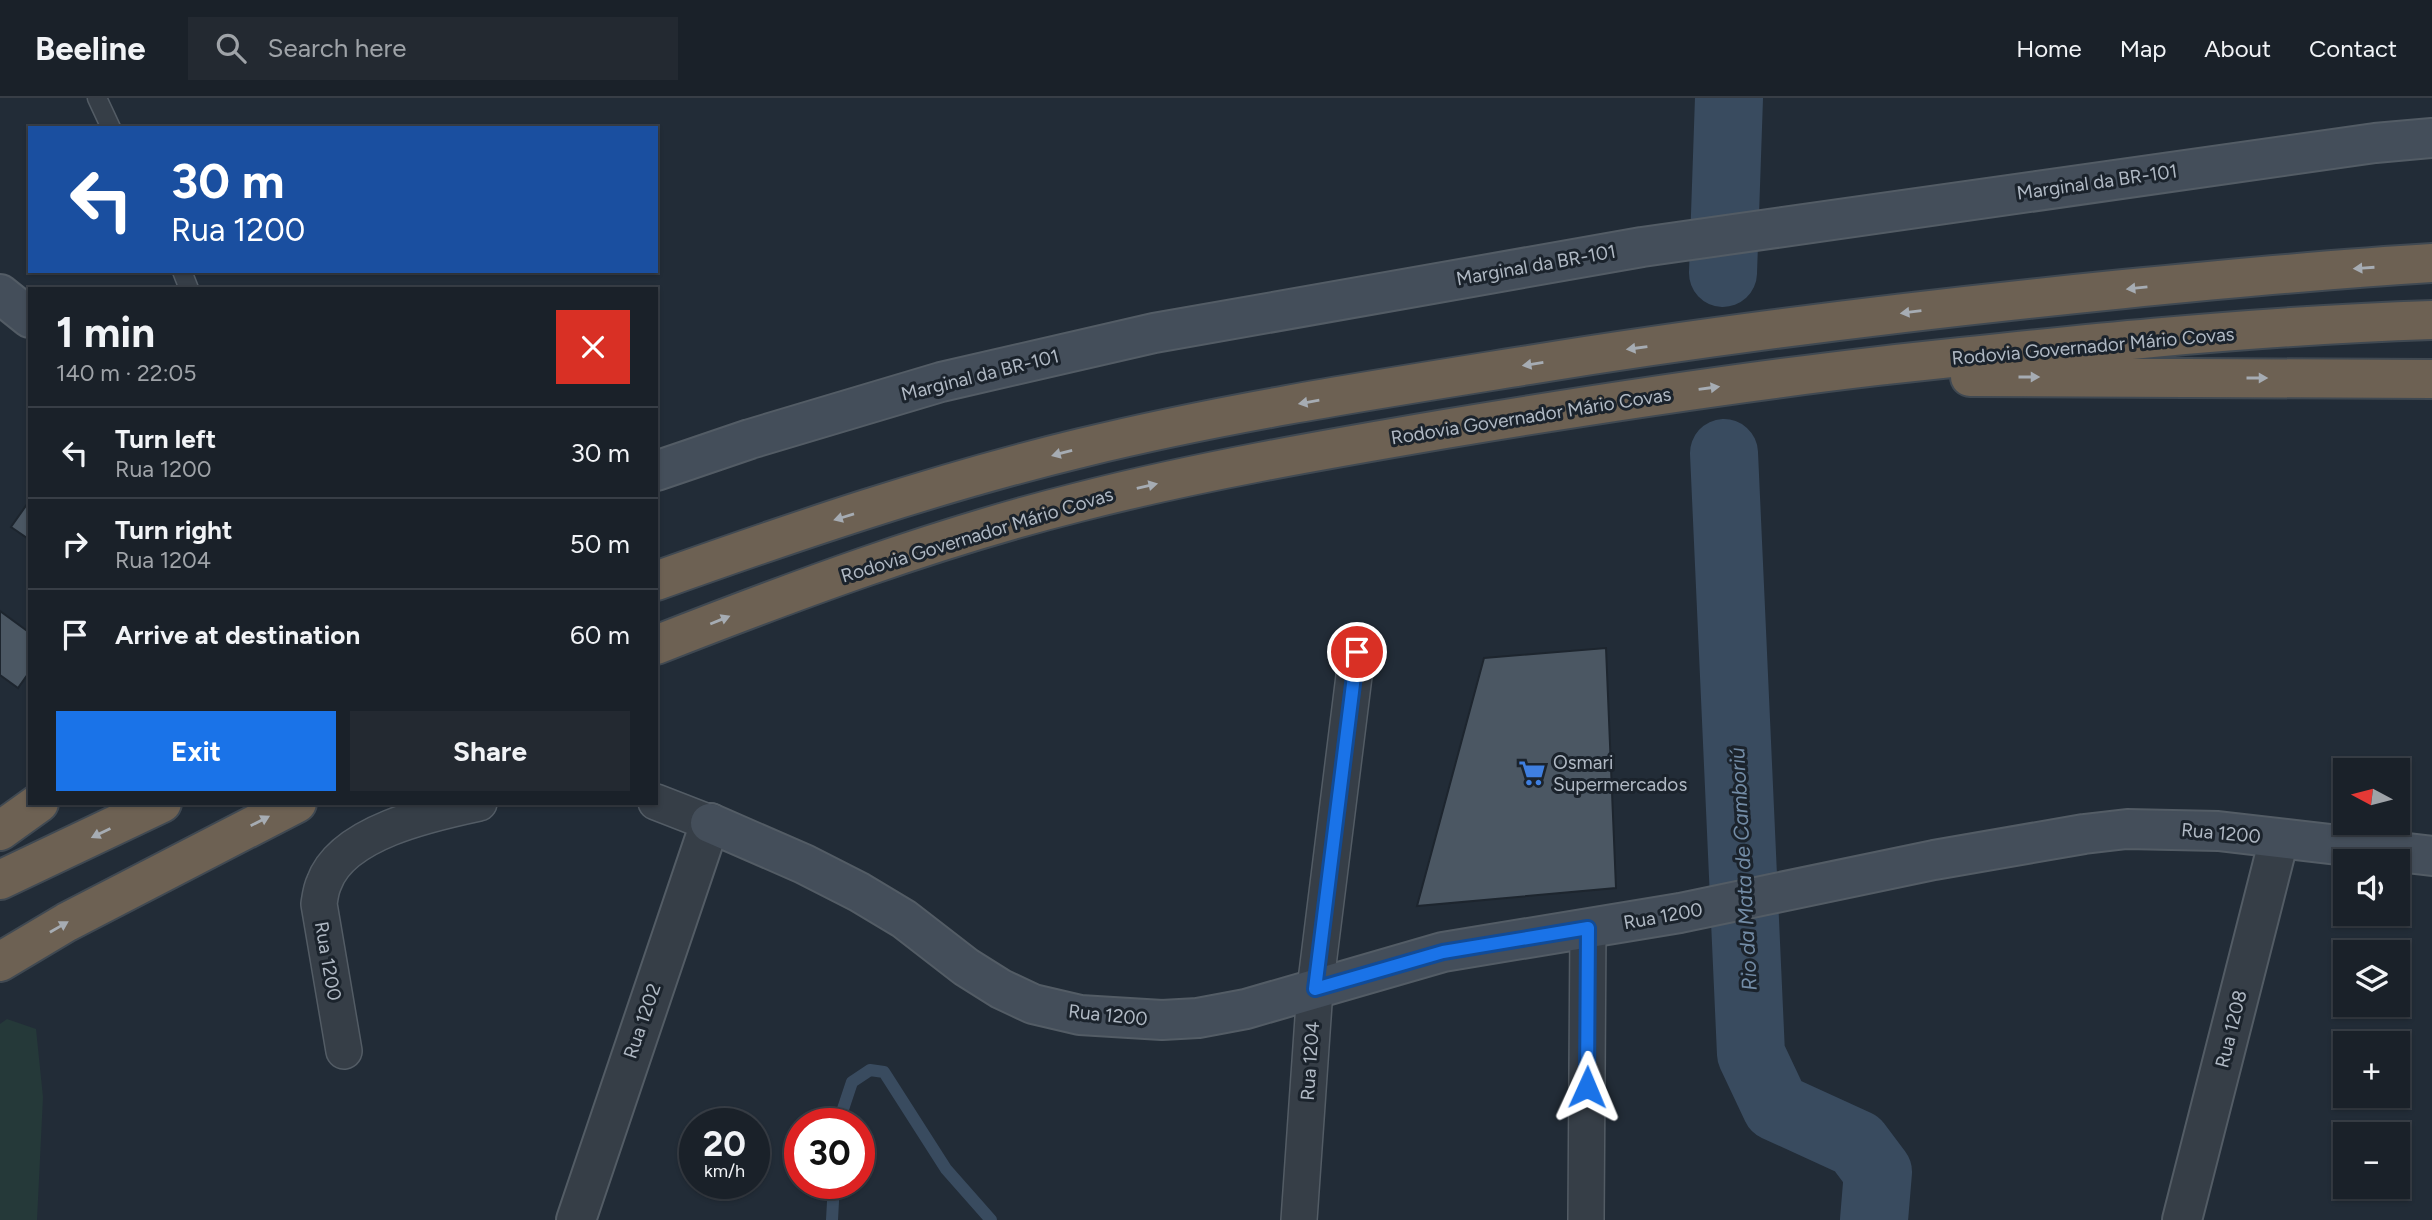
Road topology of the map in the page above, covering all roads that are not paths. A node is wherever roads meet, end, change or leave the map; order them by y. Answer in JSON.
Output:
{"nodes":[{"id":1,"x":97,"y":98,"type":"edge"},
{"id":2,"x":110,"y":126,"type":"edge"},
{"id":3,"x":2432,"y":138,"type":"edge"},
{"id":4,"x":2432,"y":263,"type":"edge"},
{"id":5,"x":0,"y":294,"type":"edge"},
{"id":6,"x":28,"y":316,"type":"edge"},
{"id":7,"x":2432,"y":320,"type":"edge"},
{"id":8,"x":1789,"y":377,"type":"junction"},
{"id":9,"x":2432,"y":379,"type":"edge"},
{"id":10,"x":658,"y":470,"type":"edge"},
{"id":11,"x":658,"y":580,"type":"edge"},
{"id":12,"x":658,"y":644,"type":"edge"},
{"id":13,"x":1357,"y":652,"type":"dead end"},
{"id":14,"x":658,"y":803,"type":"edge"},
{"id":15,"x":37,"y":805,"type":"edge"},
{"id":16,"x":158,"y":805,"type":"edge"},
{"id":17,"x":293,"y":805,"type":"edge"},
{"id":18,"x":469,"y":805,"type":"edge"},
{"id":19,"x":710,"y":823,"type":"junction"},
{"id":20,"x":0,"y":831,"type":"edge"},
{"id":21,"x":2280,"y":839,"type":"junction"},
{"id":22,"x":2432,"y":856,"type":"edge"},
{"id":23,"x":0,"y":880,"type":"edge"},
{"id":24,"x":1588,"y":928,"type":"junction"},
{"id":25,"x":0,"y":962,"type":"edge"},
{"id":26,"x":1315,"y":989,"type":"junction"},
{"id":27,"x":344,"y":1051,"type":"dead end"},
{"id":28,"x":576,"y":1220,"type":"edge"},
{"id":29,"x":1299,"y":1220,"type":"edge"},
{"id":30,"x":1586,"y":1220,"type":"edge"},
{"id":31,"x":2182,"y":1220,"type":"edge"}],
"edges":[{"from":1,"to":2,"type":"lane"},
{"from":3,"to":10,"type":"main road","name":"Marginal da BR-101"},
{"from":4,"to":11,"type":"highway","one_way":true},
{"from":5,"to":6,"type":"main road"},
{"from":7,"to":8,"type":"highway","name":"Rodovia Governador Mário Covas"},
{"from":8,"to":9,"type":"highway","one_way":true},
{"from":12,"to":8,"type":"highway","name":"Rodovia Governador Mário Covas","one_way":true},
{"from":13,"to":26,"type":"street","name":"Rua 1204"},
{"from":14,"to":19,"type":"street","name":"Rua 1200"},
{"from":15,"to":20,"type":"highway"},
{"from":16,"to":23,"type":"highway","one_way":true},
{"from":25,"to":17,"type":"highway","one_way":true},
{"from":18,"to":27,"type":"street","name":"Rua 1200"},
{"from":19,"to":26,"type":"main road","name":"Rua 1200"},
{"from":19,"to":28,"type":"street","name":"Rua 1202"},
{"from":21,"to":22,"type":"main road","name":"Rua 1200"},
{"from":21,"to":24,"type":"main road","name":"Rua 1200"},
{"from":21,"to":31,"type":"street","name":"Rua 1208"},
{"from":24,"to":26,"type":"main road","name":"Rua 1200"},
{"from":24,"to":30,"type":"street"},
{"from":26,"to":29,"type":"street","name":"Rua 1204"}]}
